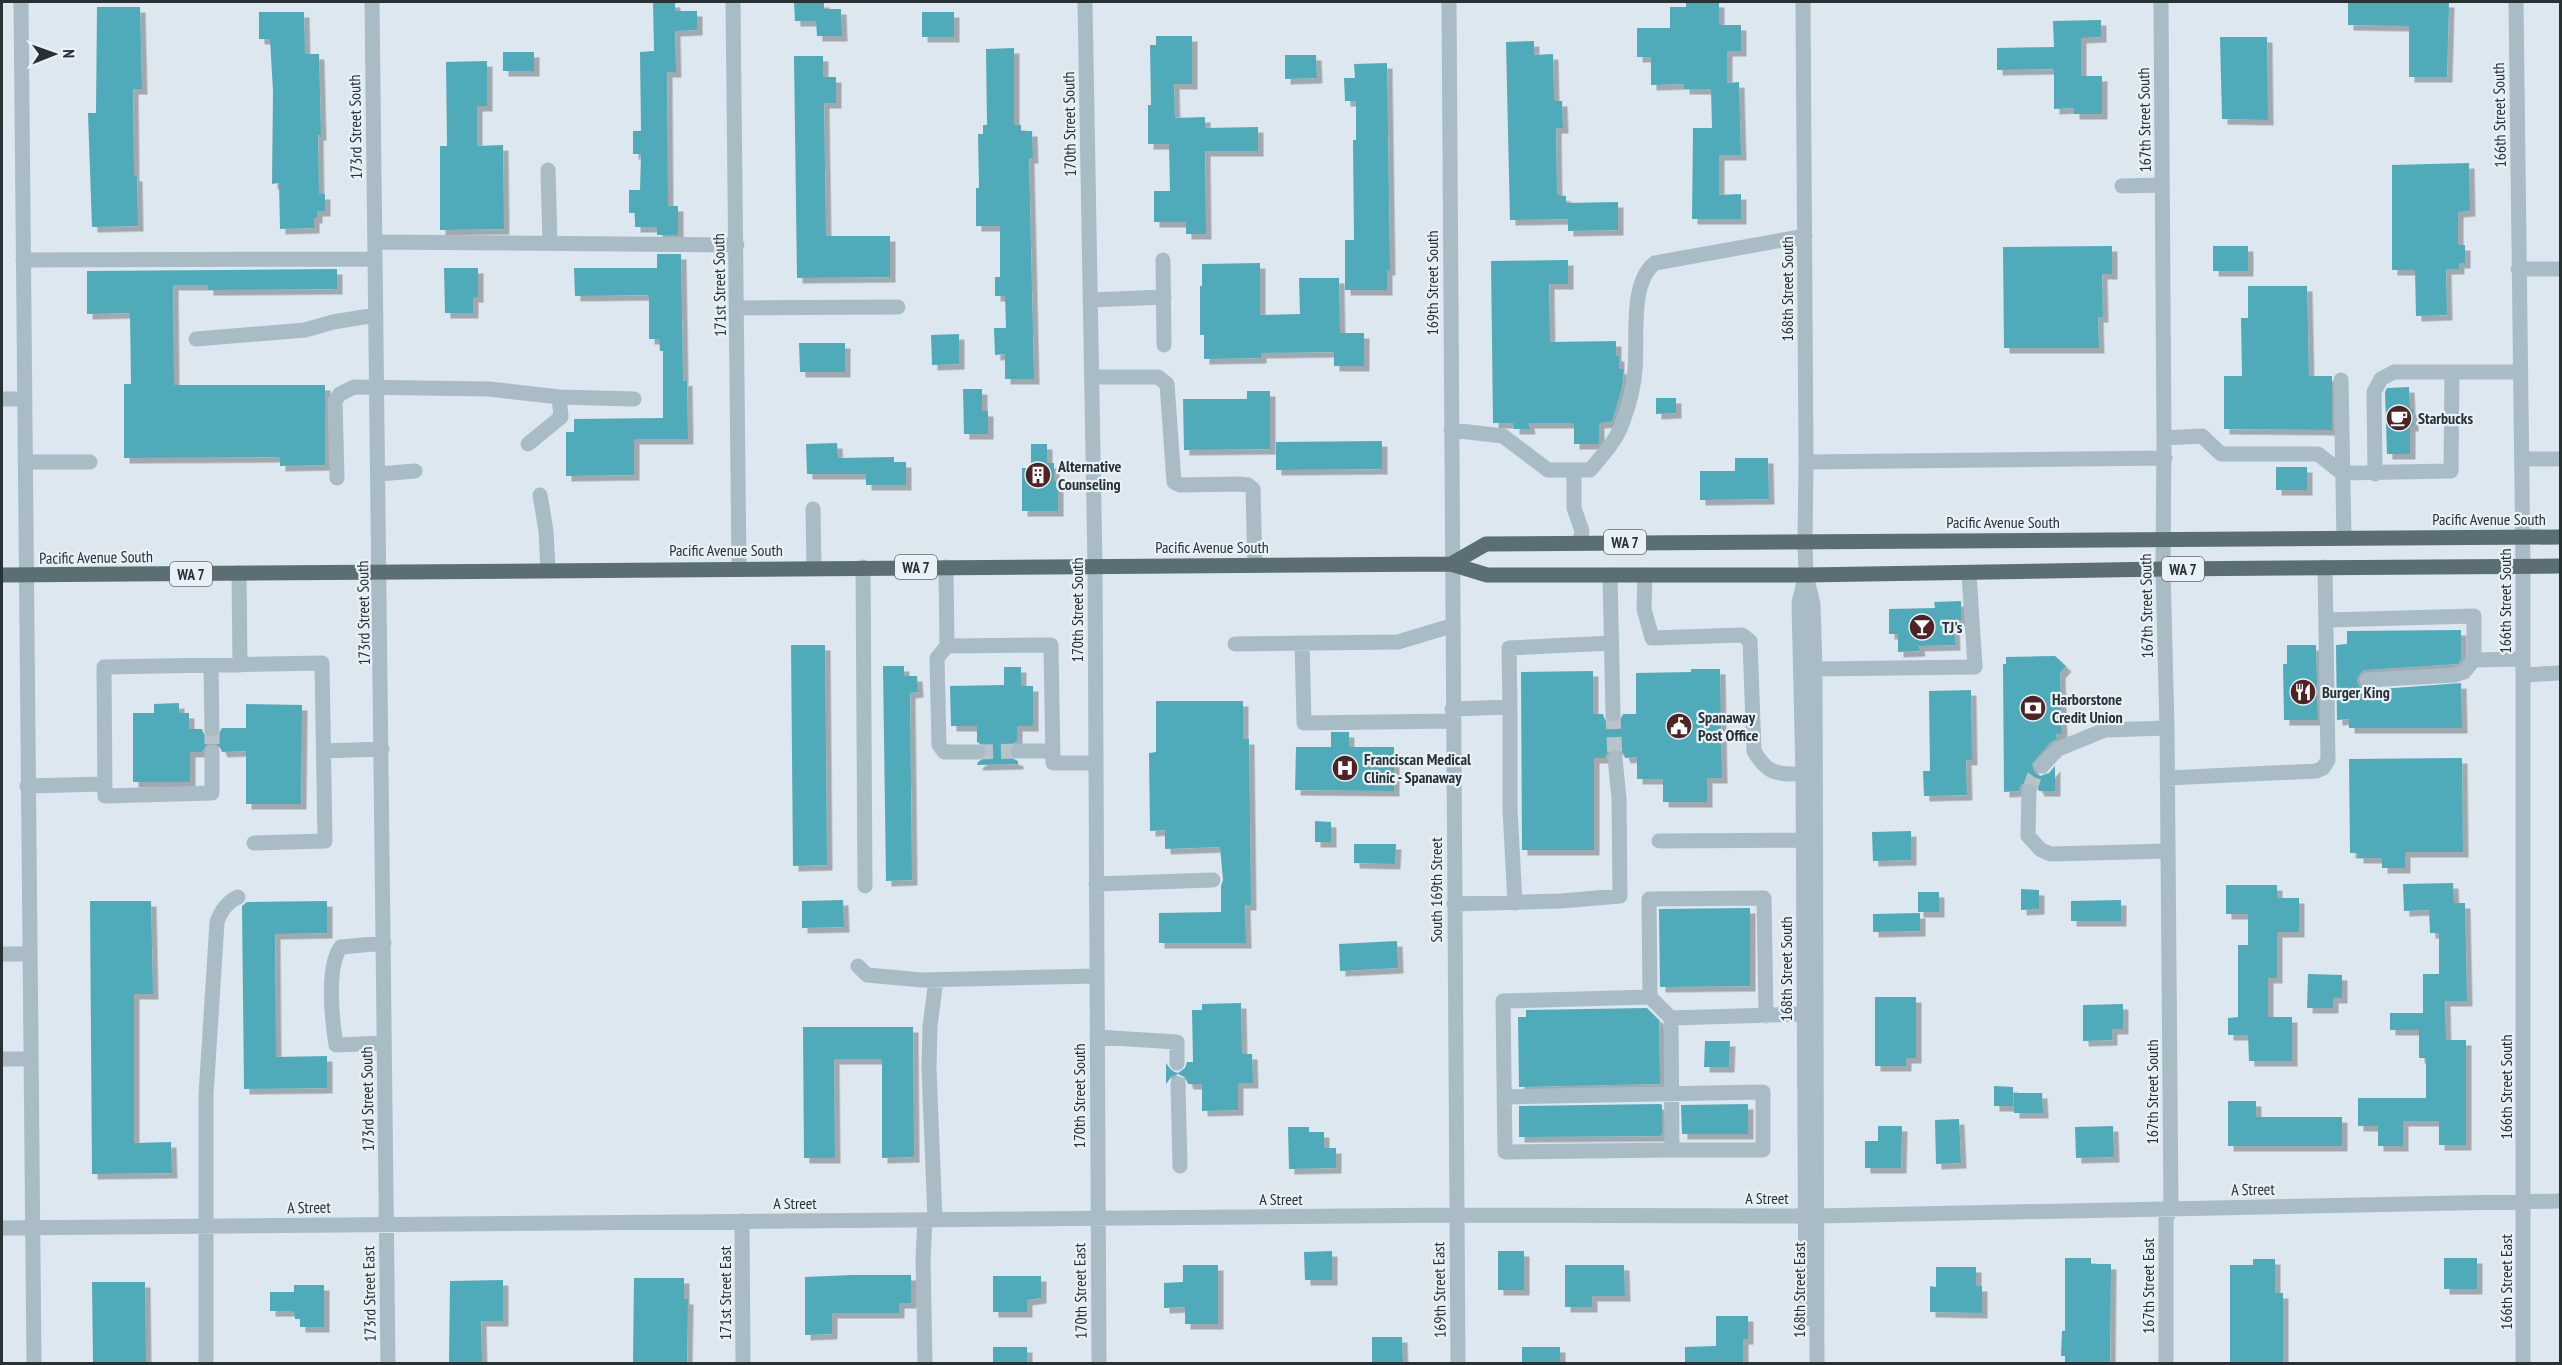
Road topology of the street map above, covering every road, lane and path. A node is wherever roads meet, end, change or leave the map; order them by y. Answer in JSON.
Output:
{"nodes":[{"id":1,"x":21,"y":2,"type":"edge"},
{"id":2,"x":372,"y":2,"type":"edge"},
{"id":3,"x":733,"y":2,"type":"edge"},
{"id":4,"x":1085,"y":2,"type":"edge"},
{"id":5,"x":1449,"y":2,"type":"edge"},
{"id":6,"x":1803,"y":2,"type":"edge"},
{"id":7,"x":2161,"y":2,"type":"edge"},
{"id":8,"x":2516,"y":2,"type":"edge"},
{"id":9,"x":548,"y":170,"type":"dead end"},
{"id":10,"x":2163,"y":185,"type":"junction"},
{"id":11,"x":2122,"y":186,"type":"dead end"},
{"id":12,"x":1804,"y":236,"type":"junction"},
{"id":13,"x":375,"y":242,"type":"junction"},
{"id":14,"x":550,"y":242,"type":"junction"},
{"id":15,"x":737,"y":245,"type":"junction"},
{"id":16,"x":375,"y":259,"type":"junction"},
{"id":17,"x":23,"y":260,"type":"junction"},
{"id":18,"x":1163,"y":260,"type":"dead end"},
{"id":19,"x":2518,"y":269,"type":"junction"},
{"id":20,"x":2560,"y":269,"type":"edge"},
{"id":21,"x":1164,"y":297,"type":"junction"},
{"id":22,"x":1090,"y":300,"type":"junction"},
{"id":23,"x":898,"y":307,"type":"dead end"},
{"id":24,"x":737,"y":308,"type":"junction"},
{"id":25,"x":376,"y":315,"type":"junction"},
{"id":26,"x":196,"y":339,"type":"dead end"},
{"id":27,"x":1164,"y":345,"type":"dead end"},
{"id":28,"x":2452,"y":372,"type":"junction"},
{"id":29,"x":2520,"y":372,"type":"junction"},
{"id":30,"x":1092,"y":377,"type":"junction"},
{"id":31,"x":2341,"y":380,"type":"dead end"},
{"id":32,"x":377,"y":387,"type":"junction"},
{"id":33,"x":559,"y":397,"type":"junction"},
{"id":34,"x":2,"y":399,"type":"edge"},
{"id":35,"x":25,"y":399,"type":"junction"},
{"id":36,"x":634,"y":399,"type":"dead end"},
{"id":37,"x":1450,"y":430,"type":"junction"},
{"id":38,"x":2164,"y":438,"type":"junction"},
{"id":39,"x":528,"y":444,"type":"dead end"},
{"id":40,"x":2164,"y":458,"type":"junction"},
{"id":41,"x":2522,"y":459,"type":"junction"},
{"id":42,"x":2560,"y":459,"type":"edge"},
{"id":43,"x":26,"y":462,"type":"junction"},
{"id":44,"x":90,"y":462,"type":"dead end"},
{"id":45,"x":1806,"y":462,"type":"junction"},
{"id":46,"x":1574,"y":470,"type":"junction"},
{"id":47,"x":415,"y":471,"type":"dead end"},
{"id":48,"x":2342,"y":473,"type":"junction"},
{"id":49,"x":379,"y":474,"type":"junction"},
{"id":50,"x":2376,"y":474,"type":"junction"},
{"id":51,"x":337,"y":478,"type":"dead end"},
{"id":52,"x":540,"y":495,"type":"dead end"},
{"id":53,"x":813,"y":509,"type":"dead end"},
{"id":54,"x":2522,"y":537,"type":"junction"},
{"id":55,"x":2560,"y":537,"type":"edge"},
{"id":56,"x":2163,"y":538,"type":"junction"},
{"id":57,"x":2344,"y":538,"type":"junction"},
{"id":58,"x":1805,"y":542,"type":"junction"},
{"id":59,"x":1580,"y":543,"type":"junction"},
{"id":60,"x":1451,"y":564,"type":"junction"},
{"id":61,"x":1255,"y":565,"type":"junction"},
{"id":62,"x":1095,"y":566,"type":"junction"},
{"id":63,"x":2523,"y":566,"type":"junction"},
{"id":64,"x":2560,"y":566,"type":"edge"},
{"id":65,"x":863,"y":567,"type":"junction"},
{"id":66,"x":946,"y":567,"type":"junction"},
{"id":67,"x":2325,"y":567,"type":"junction"},
{"id":68,"x":739,"y":568,"type":"junction"},
{"id":69,"x":814,"y":568,"type":"junction"},
{"id":70,"x":2163,"y":569,"type":"junction"},
{"id":71,"x":548,"y":570,"type":"junction"},
{"id":72,"x":380,"y":571,"type":"junction"},
{"id":73,"x":239,"y":573,"type":"junction"},
{"id":74,"x":1969,"y":573,"type":"junction"},
{"id":75,"x":2,"y":575,"type":"edge"},
{"id":76,"x":1610,"y":575,"type":"junction"},
{"id":77,"x":1645,"y":575,"type":"junction"},
{"id":78,"x":1806,"y":575,"type":"junction"},
{"id":79,"x":26,"y":576,"type":"junction"},
{"id":80,"x":2327,"y":620,"type":"junction"},
{"id":81,"x":1451,"y":626,"type":"junction"},
{"id":82,"x":1302,"y":643,"type":"junction"},
{"id":83,"x":1611,"y":643,"type":"junction"},
{"id":84,"x":1235,"y":644,"type":"dead end"},
{"id":85,"x":947,"y":646,"type":"junction"},
{"id":86,"x":2523,"y":659,"type":"junction"},
{"id":87,"x":2475,"y":660,"type":"junction"},
{"id":88,"x":240,"y":665,"type":"junction"},
{"id":89,"x":211,"y":666,"type":"junction"},
{"id":90,"x":1815,"y":669,"type":"junction"},
{"id":91,"x":2560,"y":674,"type":"edge"},
{"id":92,"x":2523,"y":675,"type":"junction"},
{"id":93,"x":2367,"y":680,"type":"dead end"},
{"id":94,"x":1510,"y":707,"type":"junction"},
{"id":95,"x":1614,"y":714,"type":"tunnel mouth"},
{"id":96,"x":1452,"y":715,"type":"junction"},
{"id":97,"x":2167,"y":728,"type":"junction"},
{"id":98,"x":212,"y":729,"type":"tunnel mouth"},
{"id":99,"x":382,"y":749,"type":"junction"},
{"id":100,"x":324,"y":751,"type":"junction"},
{"id":101,"x":1018,"y":751,"type":"tunnel mouth"},
{"id":102,"x":1053,"y":751,"type":"junction"},
{"id":103,"x":212,"y":752,"type":"tunnel mouth"},
{"id":104,"x":978,"y":752,"type":"tunnel mouth"},
{"id":105,"x":1615,"y":758,"type":"tunnel mouth"},
{"id":106,"x":1096,"y":763,"type":"junction"},
{"id":107,"x":2042,"y":766,"type":"tunnel mouth"},
{"id":108,"x":1803,"y":774,"type":"junction"},
{"id":109,"x":2167,"y":778,"type":"junction"},
{"id":110,"x":105,"y":784,"type":"junction"},
{"id":111,"x":27,"y":786,"type":"junction"},
{"id":112,"x":2029,"y":791,"type":"tunnel mouth"},
{"id":113,"x":1803,"y":840,"type":"junction"},
{"id":114,"x":1659,"y":841,"type":"dead end"},
{"id":115,"x":254,"y":843,"type":"dead end"},
{"id":116,"x":2168,"y":851,"type":"junction"},
{"id":117,"x":1213,"y":880,"type":"dead end"},
{"id":118,"x":1096,"y":884,"type":"junction"},
{"id":119,"x":865,"y":886,"type":"dead end"},
{"id":120,"x":238,"y":897,"type":"dead end"},
{"id":121,"x":1515,"y":903,"type":"junction"},
{"id":122,"x":1454,"y":904,"type":"junction"},
{"id":123,"x":384,"y":943,"type":"junction"},
{"id":124,"x":2,"y":954,"type":"edge"},
{"id":125,"x":29,"y":954,"type":"junction"},
{"id":126,"x":858,"y":966,"type":"dead end"},
{"id":127,"x":1096,"y":976,"type":"junction"},
{"id":128,"x":936,"y":980,"type":"junction"},
{"id":129,"x":1650,"y":997,"type":"junction"},
{"id":130,"x":1804,"y":1014,"type":"junction"},
{"id":131,"x":1766,"y":1016,"type":"junction"},
{"id":132,"x":1671,"y":1018,"type":"junction"},
{"id":133,"x":1097,"y":1037,"type":"junction"},
{"id":134,"x":384,"y":1043,"type":"junction"},
{"id":135,"x":2,"y":1059,"type":"edge"},
{"id":136,"x":30,"y":1059,"type":"junction"},
{"id":137,"x":1177,"y":1062,"type":"dead end"},
{"id":138,"x":1178,"y":1084,"type":"dead end"},
{"id":139,"x":1672,"y":1095,"type":"junction"},
{"id":140,"x":1504,"y":1097,"type":"junction"},
{"id":141,"x":1672,"y":1150,"type":"junction"},
{"id":142,"x":1180,"y":1166,"type":"dead end"},
{"id":143,"x":2524,"y":1201,"type":"junction"},
{"id":144,"x":2560,"y":1201,"type":"edge"},
{"id":145,"x":2171,"y":1209,"type":"junction"},
{"id":146,"x":1456,"y":1215,"type":"junction"},
{"id":147,"x":1811,"y":1216,"type":"junction"},
{"id":148,"x":1097,"y":1218,"type":"junction"},
{"id":149,"x":930,"y":1220,"type":"junction"},
{"id":150,"x":742,"y":1221,"type":"junction"},
{"id":151,"x":386,"y":1224,"type":"junction"},
{"id":152,"x":205,"y":1226,"type":"junction"},
{"id":153,"x":33,"y":1227,"type":"junction"},
{"id":154,"x":2,"y":1228,"type":"edge"},
{"id":155,"x":34,"y":1364,"type":"edge"},
{"id":156,"x":206,"y":1364,"type":"edge"},
{"id":157,"x":388,"y":1364,"type":"edge"},
{"id":158,"x":743,"y":1364,"type":"edge"},
{"id":159,"x":925,"y":1364,"type":"edge"},
{"id":160,"x":1099,"y":1364,"type":"edge"},
{"id":161,"x":1458,"y":1364,"type":"edge"},
{"id":162,"x":1806,"y":1364,"type":"edge"},
{"id":163,"x":1817,"y":1364,"type":"edge"},
{"id":164,"x":2166,"y":1364,"type":"edge"},
{"id":165,"x":2523,"y":1364,"type":"edge"}],
"edges":[{"from":1,"to":17,"type":"street"},
{"from":2,"to":13,"type":"street","name":"173rd Street South"},
{"from":3,"to":15,"type":"street","name":"171st Street South"},
{"from":4,"to":22,"type":"street","name":"170th Street South"},
{"from":5,"to":37,"type":"street","name":"169th Street South"},
{"from":6,"to":12,"type":"street","name":"168th Street South"},
{"from":7,"to":10,"type":"street","name":"167th Street South"},
{"from":8,"to":19,"type":"street","name":"166th Street South"},
{"from":9,"to":14,"type":"street"},
{"from":10,"to":11,"type":"street"},
{"from":10,"to":38,"type":"street","name":"167th Street South"},
{"from":12,"to":45,"type":"street","name":"168th Street South"},
{"from":12,"to":46,"type":"street"},
{"from":13,"to":14,"type":"street"},
{"from":13,"to":16,"type":"street","name":"173rd Street South"},
{"from":14,"to":15,"type":"street"},
{"from":15,"to":24,"type":"street","name":"171st Street South"},
{"from":16,"to":17,"type":"street"},
{"from":16,"to":25,"type":"street","name":"173rd Street South"},
{"from":17,"to":35,"type":"street"},
{"from":18,"to":21,"type":"street"},
{"from":19,"to":20,"type":"street"},
{"from":19,"to":29,"type":"street","name":"166th Street South"},
{"from":21,"to":22,"type":"street"},
{"from":21,"to":27,"type":"street"},
{"from":22,"to":30,"type":"street","name":"170th Street South"},
{"from":23,"to":24,"type":"street"},
{"from":24,"to":68,"type":"street","name":"171st Street South"},
{"from":25,"to":26,"type":"street"},
{"from":25,"to":32,"type":"street","name":"173rd Street South"},
{"from":28,"to":29,"type":"street"},
{"from":28,"to":50,"type":"street"},
{"from":28,"to":50,"type":"street"},
{"from":29,"to":41,"type":"street","name":"166th Street South"},
{"from":30,"to":61,"type":"street"},
{"from":30,"to":62,"type":"street","name":"170th Street South"},
{"from":31,"to":48,"type":"street"},
{"from":32,"to":33,"type":"street"},
{"from":32,"to":49,"type":"street","name":"173rd Street South"},
{"from":32,"to":51,"type":"street"},
{"from":33,"to":36,"type":"street"},
{"from":33,"to":39,"type":"street"},
{"from":34,"to":35,"type":"street"},
{"from":35,"to":43,"type":"street"},
{"from":37,"to":46,"type":"street"},
{"from":37,"to":60,"type":"street","name":"169th Street South"},
{"from":38,"to":40,"type":"street","name":"167th Street South"},
{"from":38,"to":48,"type":"street"},
{"from":40,"to":45,"type":"street"},
{"from":40,"to":56,"type":"street","name":"167th Street South"},
{"from":41,"to":42,"type":"street"},
{"from":41,"to":54,"type":"street","name":"166th Street South"},
{"from":43,"to":44,"type":"street"},
{"from":43,"to":79,"type":"street"},
{"from":45,"to":58,"type":"street","name":"168th Street South"},
{"from":46,"to":59,"type":"street"},
{"from":47,"to":49,"type":"street"},
{"from":48,"to":50,"type":"street"},
{"from":48,"to":57,"type":"street"},
{"from":49,"to":72,"type":"street","name":"173rd Street South"},
{"from":52,"to":71,"type":"street"},
{"from":53,"to":69,"type":"street"},
{"from":54,"to":55,"type":"main road","name":"Pacific Avenue South","number":"WA 7"},
{"from":54,"to":57,"type":"main road","name":"Pacific Avenue South","number":"WA 7"},
{"from":54,"to":63,"type":"street","name":"166th Street South"},
{"from":56,"to":57,"type":"main road","name":"Pacific Avenue South","number":"WA 7"},
{"from":56,"to":58,"type":"main road","name":"Pacific Avenue South","number":"WA 7"},
{"from":56,"to":70,"type":"street","name":"167th Street South"},
{"from":58,"to":59,"type":"main road","name":"Pacific Avenue South","number":"WA 7"},
{"from":58,"to":78,"type":"street","name":"168th Street South"},
{"from":59,"to":60,"type":"main road","name":"Pacific Avenue South","number":"WA 7"},
{"from":60,"to":61,"type":"main road","name":"Pacific Avenue South","number":"WA 7"},
{"from":60,"to":76,"type":"main road","name":"Pacific Avenue South","number":"WA 7"},
{"from":60,"to":81,"type":"street","name":"South 169th Street"},
{"from":61,"to":62,"type":"main road","name":"Pacific Avenue South","number":"WA 7"},
{"from":62,"to":66,"type":"main road","name":"Pacific Avenue South","number":"WA 7"},
{"from":62,"to":106,"type":"street","name":"170th Street South"},
{"from":63,"to":64,"type":"main road","name":"Pacific Avenue South","number":"WA 7"},
{"from":63,"to":67,"type":"main road","name":"Pacific Avenue South","number":"WA 7"},
{"from":63,"to":86,"type":"street","name":"166th Street South"},
{"from":65,"to":66,"type":"main road","name":"Pacific Avenue South","number":"WA 7"},
{"from":65,"to":69,"type":"main road","name":"Pacific Avenue South","number":"WA 7"},
{"from":65,"to":119,"type":"street"},
{"from":66,"to":85,"type":"street"},
{"from":67,"to":70,"type":"main road","name":"Pacific Avenue South","number":"WA 7"},
{"from":67,"to":80,"type":"street"},
{"from":68,"to":69,"type":"main road","name":"Pacific Avenue South","number":"WA 7"},
{"from":68,"to":71,"type":"main road","name":"Pacific Avenue South","number":"WA 7"},
{"from":70,"to":74,"type":"main road","name":"Pacific Avenue South","number":"WA 7"},
{"from":70,"to":97,"type":"street","name":"167th Street South"},
{"from":71,"to":72,"type":"main road","name":"Pacific Avenue South","number":"WA 7"},
{"from":72,"to":73,"type":"main road","name":"Pacific Avenue South","number":"WA 7"},
{"from":72,"to":99,"type":"street","name":"173rd Street South"},
{"from":73,"to":79,"type":"main road","name":"Pacific Avenue South","number":"WA 7"},
{"from":73,"to":88,"type":"street"},
{"from":74,"to":78,"type":"main road","name":"Pacific Avenue South","number":"WA 7"},
{"from":74,"to":90,"type":"street"},
{"from":75,"to":79,"type":"main road","name":"Pacific Avenue South","number":"WA 7"},
{"from":76,"to":77,"type":"main road","name":"Pacific Avenue South","number":"WA 7"},
{"from":76,"to":83,"type":"street"},
{"from":77,"to":78,"type":"main road","name":"Pacific Avenue South","number":"WA 7"},
{"from":77,"to":108,"type":"street"},
{"from":78,"to":90,"type":"street","name":"168th Street South"},
{"from":78,"to":108,"type":"street","name":"168th Street South"},
{"from":79,"to":111,"type":"street"},
{"from":80,"to":87,"type":"street"},
{"from":80,"to":109,"type":"street"},
{"from":81,"to":82,"type":"street"},
{"from":81,"to":96,"type":"street","name":"South 169th Street"},
{"from":82,"to":84,"type":"street"},
{"from":82,"to":96,"type":"street"},
{"from":83,"to":94,"type":"street"},
{"from":83,"to":95,"type":"street"},
{"from":85,"to":102,"type":"street"},
{"from":85,"to":104,"type":"street"},
{"from":86,"to":87,"type":"street"},
{"from":86,"to":92,"type":"street","name":"166th Street South"},
{"from":87,"to":93,"type":"street"},
{"from":88,"to":89,"type":"street"},
{"from":88,"to":100,"type":"street"},
{"from":89,"to":98,"type":"street"},
{"from":89,"to":110,"type":"street"},
{"from":90,"to":147,"type":"street","name":"168th Street South"},
{"from":91,"to":92,"type":"street"},
{"from":92,"to":143,"type":"street","name":"166th Street South"},
{"from":94,"to":96,"type":"street"},
{"from":94,"to":121,"type":"street"},
{"from":96,"to":122,"type":"street","name":"South 169th Street"},
{"from":97,"to":107,"type":"street"},
{"from":97,"to":109,"type":"street","name":"167th Street South"},
{"from":99,"to":100,"type":"street"},
{"from":99,"to":123,"type":"street","name":"173rd Street South"},
{"from":100,"to":115,"type":"street"},
{"from":101,"to":102,"type":"street"},
{"from":102,"to":106,"type":"street"},
{"from":103,"to":110,"type":"street"},
{"from":105,"to":121,"type":"street"},
{"from":106,"to":118,"type":"street","name":"170th Street South"},
{"from":108,"to":113,"type":"street","name":"168th Street South"},
{"from":109,"to":116,"type":"street","name":"167th Street South"},
{"from":110,"to":111,"type":"street"},
{"from":111,"to":125,"type":"street"},
{"from":112,"to":116,"type":"street"},
{"from":113,"to":114,"type":"street"},
{"from":113,"to":130,"type":"street","name":"168th Street South"},
{"from":116,"to":145,"type":"street","name":"167th Street South"},
{"from":117,"to":118,"type":"street"},
{"from":118,"to":127,"type":"street","name":"170th Street South"},
{"from":120,"to":152,"type":"street"},
{"from":121,"to":122,"type":"street"},
{"from":122,"to":146,"type":"street","name":"South 169th Street"},
{"from":123,"to":134,"type":"street","name":"173rd Street South"},
{"from":123,"to":134,"type":"street"},
{"from":124,"to":125,"type":"street"},
{"from":125,"to":136,"type":"street"},
{"from":126,"to":128,"type":"street"},
{"from":127,"to":128,"type":"street"},
{"from":127,"to":133,"type":"street","name":"170th Street South"},
{"from":128,"to":149,"type":"street"},
{"from":129,"to":131,"type":"street"},
{"from":129,"to":132,"type":"street"},
{"from":129,"to":140,"type":"street"},
{"from":130,"to":131,"type":"street"},
{"from":130,"to":147,"type":"street","name":"168th Street South"},
{"from":131,"to":132,"type":"street"},
{"from":132,"to":139,"type":"street"},
{"from":133,"to":137,"type":"street"},
{"from":133,"to":148,"type":"street","name":"170th Street South"},
{"from":134,"to":151,"type":"street","name":"173rd Street South"},
{"from":135,"to":136,"type":"street"},
{"from":136,"to":153,"type":"street"},
{"from":138,"to":142,"type":"street"},
{"from":139,"to":140,"type":"street"},
{"from":139,"to":141,"type":"street"},
{"from":139,"to":141,"type":"street"},
{"from":140,"to":141,"type":"street"},
{"from":143,"to":144,"type":"street","name":"A Street"},
{"from":143,"to":145,"type":"street","name":"A Street"},
{"from":143,"to":165,"type":"street","name":"166th Street East"},
{"from":145,"to":147,"type":"street","name":"A Street"},
{"from":145,"to":164,"type":"street","name":"167th Street East"},
{"from":146,"to":147,"type":"street","name":"A Street"},
{"from":146,"to":148,"type":"street","name":"A Street"},
{"from":146,"to":161,"type":"street","name":"169th Street East"},
{"from":147,"to":162,"type":"street","name":"168th Street South"},
{"from":147,"to":163,"type":"street","name":"168th Street East"},
{"from":148,"to":149,"type":"street","name":"A Street"},
{"from":148,"to":160,"type":"street","name":"170th Street East"},
{"from":149,"to":150,"type":"street","name":"A Street"},
{"from":149,"to":159,"type":"street"},
{"from":150,"to":151,"type":"street","name":"A Street"},
{"from":150,"to":158,"type":"street","name":"171st Street East"},
{"from":151,"to":152,"type":"street","name":"A Street"},
{"from":151,"to":157,"type":"street","name":"173rd Street East"},
{"from":152,"to":153,"type":"street","name":"A Street"},
{"from":152,"to":156,"type":"street"},
{"from":153,"to":154,"type":"street","name":"A Street"},
{"from":153,"to":155,"type":"street"}]}
